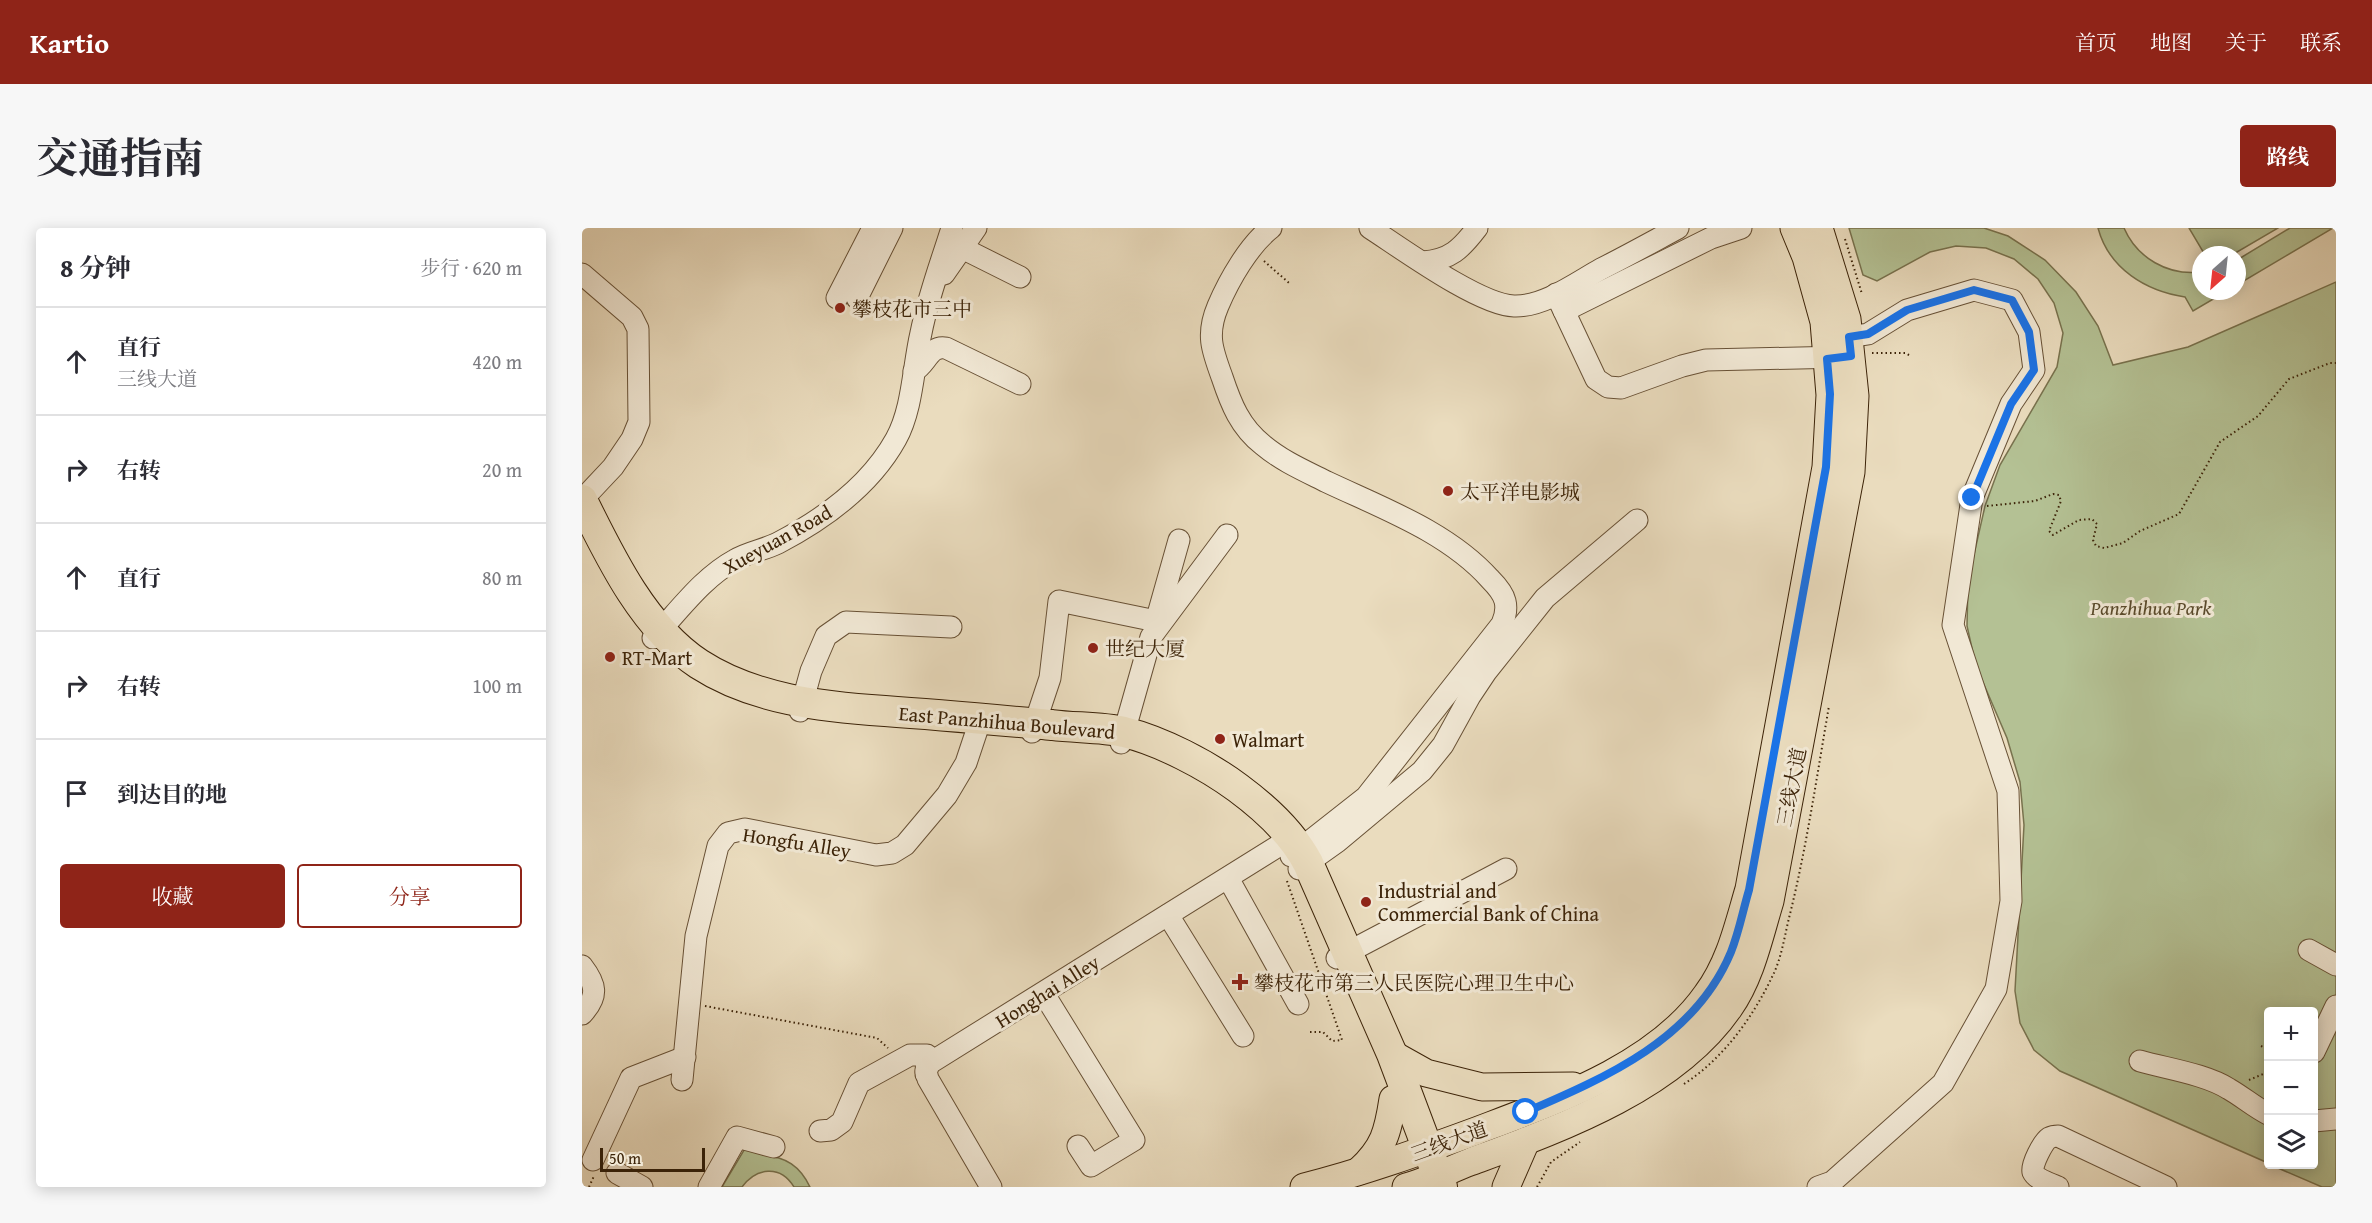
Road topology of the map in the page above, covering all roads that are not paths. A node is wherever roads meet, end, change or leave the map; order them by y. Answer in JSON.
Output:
{"nodes":[{"id":1,"x":952,"y":228,"type":"edge"},
{"id":2,"x":976,"y":228,"type":"edge"},
{"id":3,"x":1271,"y":228,"type":"edge"},
{"id":4,"x":1370,"y":228,"type":"edge"},
{"id":5,"x":1678,"y":228,"type":"edge"},
{"id":6,"x":1741,"y":228,"type":"edge"},
{"id":7,"x":1794,"y":228,"type":"edge"},
{"id":8,"x":1820,"y":228,"type":"edge"},
{"id":9,"x":888,"y":229,"type":"edge"},
{"id":10,"x":1471,"y":236,"type":"edge"},
{"id":11,"x":962,"y":248,"type":"junction"},
{"id":12,"x":1423,"y":262,"type":"junction"},
{"id":13,"x":582,"y":274,"type":"edge"},
{"id":14,"x":1020,"y":277,"type":"dead end"},
{"id":15,"x":933,"y":289,"type":"junction"},
{"id":16,"x":1473,"y":292,"type":"junction"},
{"id":17,"x":1560,"y":302,"type":"junction"},
{"id":18,"x":1849,"y":351,"type":"junction"},
{"id":19,"x":914,"y":371,"type":"junction"},
{"id":20,"x":1020,"y":384,"type":"dead end"},
{"id":21,"x":582,"y":500,"type":"edge"},
{"id":22,"x":1636,"y":520,"type":"dead end"},
{"id":23,"x":582,"y":524,"type":"edge"},
{"id":24,"x":1227,"y":535,"type":"dead end"},
{"id":25,"x":1179,"y":540,"type":"dead end"},
{"id":26,"x":951,"y":627,"type":"dead end"},
{"id":27,"x":1153,"y":629,"type":"junction"},
{"id":28,"x":657,"y":634,"type":"junction"},
{"id":29,"x":801,"y":706,"type":"junction"},
{"id":30,"x":978,"y":727,"type":"junction"},
{"id":31,"x":1033,"y":728,"type":"junction"},
{"id":32,"x":1123,"y":737,"type":"junction"},
{"id":33,"x":1295,"y":860,"type":"junction"},
{"id":34,"x":1506,"y":869,"type":"dead end"},
{"id":35,"x":1228,"y":878,"type":"junction"},
{"id":36,"x":1168,"y":915,"type":"junction"},
{"id":37,"x":2309,"y":950,"type":"dead end"},
{"id":38,"x":1342,"y":956,"type":"junction"},
{"id":39,"x":2336,"y":965,"type":"edge"},
{"id":40,"x":582,"y":966,"type":"edge"},
{"id":41,"x":1044,"y":994,"type":"junction"},
{"id":42,"x":1298,"y":1004,"type":"dead end"},
{"id":43,"x":2336,"y":1006,"type":"edge"},
{"id":44,"x":582,"y":1014,"type":"edge"},
{"id":45,"x":1243,"y":1035,"type":"dead end"},
{"id":46,"x":2318,"y":1042,"type":"edge"},
{"id":47,"x":1392,"y":1054,"type":"junction"},
{"id":48,"x":685,"y":1057,"type":"junction"},
{"id":49,"x":2140,"y":1061,"type":"dead end"},
{"id":50,"x":926,"y":1075,"type":"junction"},
{"id":51,"x":682,"y":1080,"type":"dead end"},
{"id":52,"x":1586,"y":1086,"type":"junction"},
{"id":53,"x":1393,"y":1099,"type":"junction"},
{"id":54,"x":2264,"y":1112,"type":"edge"},
{"id":55,"x":2336,"y":1119,"type":"edge"},
{"id":56,"x":2318,"y":1121,"type":"edge"},
{"id":57,"x":820,"y":1131,"type":"dead end"},
{"id":58,"x":1526,"y":1142,"type":"junction"},
{"id":59,"x":1078,"y":1146,"type":"dead end"},
{"id":60,"x":774,"y":1147,"type":"dead end"},
{"id":61,"x":593,"y":1160,"type":"dead end"},
{"id":62,"x":617,"y":1173,"type":"dead end"},
{"id":63,"x":1355,"y":1174,"type":"junction"},
{"id":64,"x":1425,"y":1174,"type":"edge"},
{"id":65,"x":642,"y":1187,"type":"edge"},
{"id":66,"x":709,"y":1187,"type":"edge"},
{"id":67,"x":991,"y":1187,"type":"edge"},
{"id":68,"x":1304,"y":1187,"type":"edge"},
{"id":69,"x":1506,"y":1187,"type":"edge"},
{"id":70,"x":1818,"y":1187,"type":"edge"},
{"id":71,"x":2058,"y":1187,"type":"edge"},
{"id":72,"x":2166,"y":1187,"type":"edge"}],
"edges":[{"from":1,"to":15,"type":"street","name":"Xueyuan Road"},
{"from":2,"to":11,"type":"street"},
{"from":3,"to":33,"type":"street"},
{"from":4,"to":12,"type":"street"},
{"from":5,"to":17,"type":"street"},
{"from":6,"to":17,"type":"street"},
{"from":7,"to":18,"type":"main road","name":"三线大道"},
{"from":8,"to":18,"type":"main road","name":"三线大道"},
{"from":9,"to":9,"type":"street"},
{"from":10,"to":12,"type":"street"},
{"from":10,"to":16,"type":"street"},
{"from":11,"to":14,"type":"street"},
{"from":11,"to":15,"type":"street"},
{"from":12,"to":16,"type":"street"},
{"from":13,"to":21,"type":"street"},
{"from":15,"to":19,"type":"street","name":"Xueyuan Road"},
{"from":16,"to":17,"type":"street"},
{"from":17,"to":18,"type":"street"},
{"from":18,"to":52,"type":"main road","name":"三线大道"},
{"from":18,"to":58,"type":"main road","name":"三线大道"},
{"from":18,"to":70,"type":"street"},
{"from":19,"to":20,"type":"street"},
{"from":19,"to":28,"type":"street","name":"Xueyuan Road"},
{"from":21,"to":28,"type":"highway","name":"East Panzhihua Boulevard"},
{"from":22,"to":33,"type":"street"},
{"from":23,"to":28,"type":"highway","name":"East Panzhihua Boulevard"},
{"from":24,"to":27,"type":"street"},
{"from":25,"to":27,"type":"street"},
{"from":26,"to":29,"type":"street"},
{"from":27,"to":31,"type":"street"},
{"from":27,"to":32,"type":"street"},
{"from":28,"to":29,"type":"highway","name":"East Panzhihua Boulevard"},
{"from":29,"to":30,"type":"highway","name":"East Panzhihua Boulevard"},
{"from":29,"to":31,"type":"highway","name":"East Panzhihua Boulevard"},
{"from":30,"to":31,"type":"highway","name":"East Panzhihua Boulevard"},
{"from":30,"to":48,"type":"street","name":"Hongfu Alley"},
{"from":31,"to":32,"type":"highway","name":"East Panzhihua Boulevard"},
{"from":32,"to":33,"type":"highway","name":"East Panzhihua Boulevard"},
{"from":33,"to":35,"type":"street","name":"Honghai Alley"},
{"from":33,"to":38,"type":"highway","name":"East Panzhihua Boulevard"},
{"from":34,"to":38,"type":"street"},
{"from":35,"to":36,"type":"street","name":"Honghai Alley"},
{"from":35,"to":42,"type":"street"},
{"from":36,"to":41,"type":"street","name":"Honghai Alley"},
{"from":36,"to":45,"type":"street"},
{"from":37,"to":39,"type":"street"},
{"from":38,"to":47,"type":"highway","name":"East Panzhihua Boulevard"},
{"from":38,"to":53,"type":"highway","name":"East Panzhihua Boulevard"},
{"from":40,"to":44,"type":"street"},
{"from":41,"to":50,"type":"street","name":"Honghai Alley"},
{"from":41,"to":59,"type":"street"},
{"from":43,"to":46,"type":"street"},
{"from":47,"to":52,"type":"main road"},
{"from":47,"to":64,"type":"highway","name":"East Panzhihua Boulevard"},
{"from":48,"to":51,"type":"street","name":"Hongfu Alley"},
{"from":48,"to":61,"type":"street"},
{"from":49,"to":54,"type":"street"},
{"from":50,"to":57,"type":"street"},
{"from":50,"to":67,"type":"street"},
{"from":52,"to":64,"type":"main road","name":"三线大道"},
{"from":53,"to":63,"type":"main road"},
{"from":53,"to":64,"type":"highway","name":"East Panzhihua Boulevard"},
{"from":55,"to":56,"type":"street"},
{"from":58,"to":64,"type":"main road","name":"三线大道"},
{"from":58,"to":69,"type":"main road"},
{"from":60,"to":66,"type":"street"},
{"from":62,"to":65,"type":"street"},
{"from":63,"to":64,"type":"main road","name":"三线大道"},
{"from":63,"to":68,"type":"main road","name":"三线大道"},
{"from":71,"to":72,"type":"street"}]}
